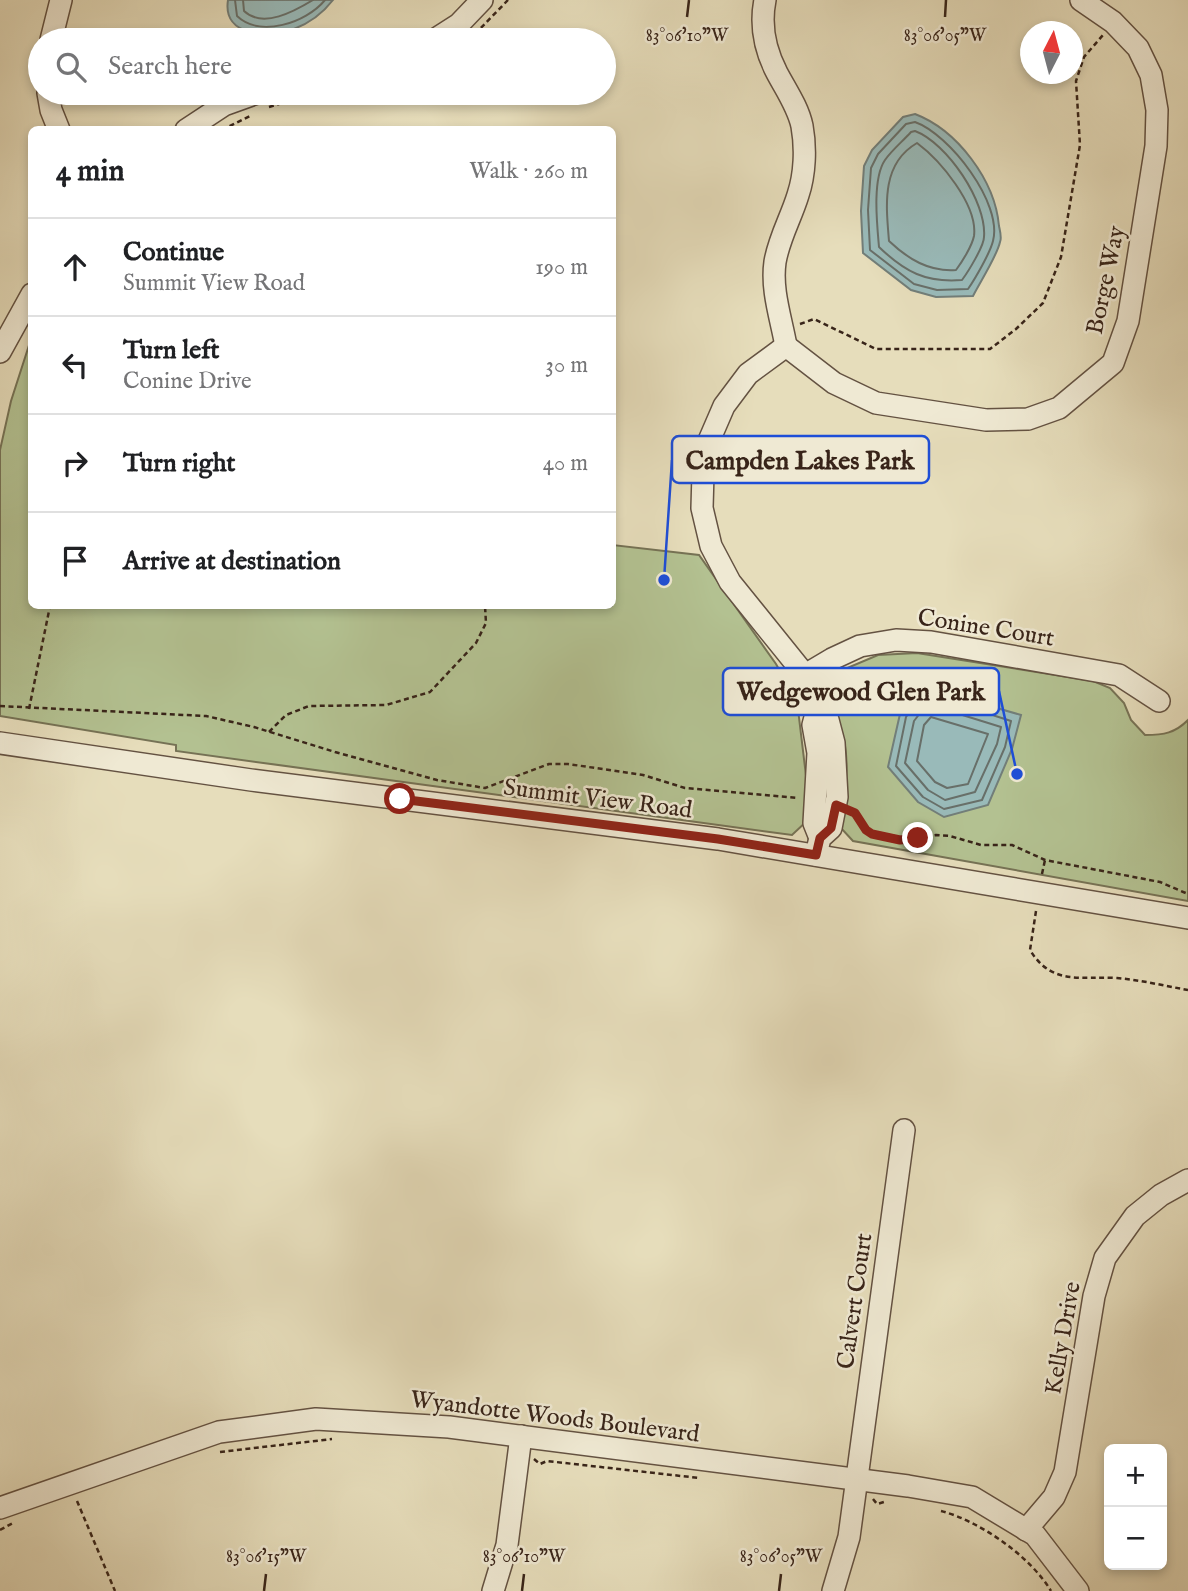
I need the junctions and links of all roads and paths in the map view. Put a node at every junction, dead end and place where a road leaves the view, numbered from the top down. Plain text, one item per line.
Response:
1 (61, 0) edge
2 (482, 0) edge
3 (765, 0) edge
4 (1081, 0) edge
5 (1113, 22) junction
6 (54, 28) edge
7 (453, 28) edge
8 (50, 105) edge
9 (224, 105) edge
10 (224, 105) edge
11 (259, 105) edge
12 (57, 126) edge
13 (192, 126) edge
14 (228, 126) edge
15 (28, 301) edge
16 (785, 338) junction
17 (1, 348) edge
18 (49, 609) edge
19 (485, 609) edge
20 (805, 675) junction
21 (1159, 701) dead end
22 (0, 706) edge
23 (29, 709) junction
24 (270, 732) junction
25 (0, 743) edge
26 (826, 803) junction
27 (818, 846) junction
28 (1045, 860) junction
29 (1041, 880) dead end
30 (1188, 894) edge
31 (1037, 906) dead end
32 (1188, 918) edge
33 (1188, 990) edge
34 (904, 1130) dead end
35 (1188, 1180) edge
36 (332, 1439) dead end
37 (520, 1446) junction
38 (217, 1452) dead end
39 (706, 1479) dead end
40 (855, 1489) junction
41 (75, 1494) dead end
42 (888, 1500) dead end
43 (931, 1508) dead end
44 (6, 1516) edge
45 (0, 1530) edge
46 (1026, 1530) junction
47 (115, 1591) edge
48 (493, 1591) edge
49 (833, 1591) edge
50 (1051, 1591) edge
51 (1078, 1591) edge

1 - 6 street
2 - 7 street
3 - 16 street
4 - 5 street, Borge Way
5 - 16 path
5 - 16 street, Borge Way
8 - 12 street
9 - 13 street
10 - 11 street
11 - 14 path
15 - 17 street
16 - 20 street
18 - 23 path
19 - 24 path
20 - 21 street, Conine Court
20 - 26 street
22 - 23 path
23 - 24 path
24 - 26 path
25 - 27 street, Summit View Road
26 - 27 street
26 - 28 path
27 - 32 street, Summit View Road
28 - 29 path
28 - 30 path
31 - 33 path
34 - 40 street, Calvert Court
35 - 46 street, Kelly Drive
36 - 38 path
37 - 39 path
37 - 40 street, Wyandotte Woods Boulevard
37 - 44 street, Wyandotte Woods Boulevard
37 - 48 street
40 - 42 path
40 - 46 street, Wyandotte Woods Boulevard
40 - 49 street, Calvert Court
41 - 47 path
43 - 50 path
44 - 45 path
46 - 51 street, Wyandotte Woods Boulevard

